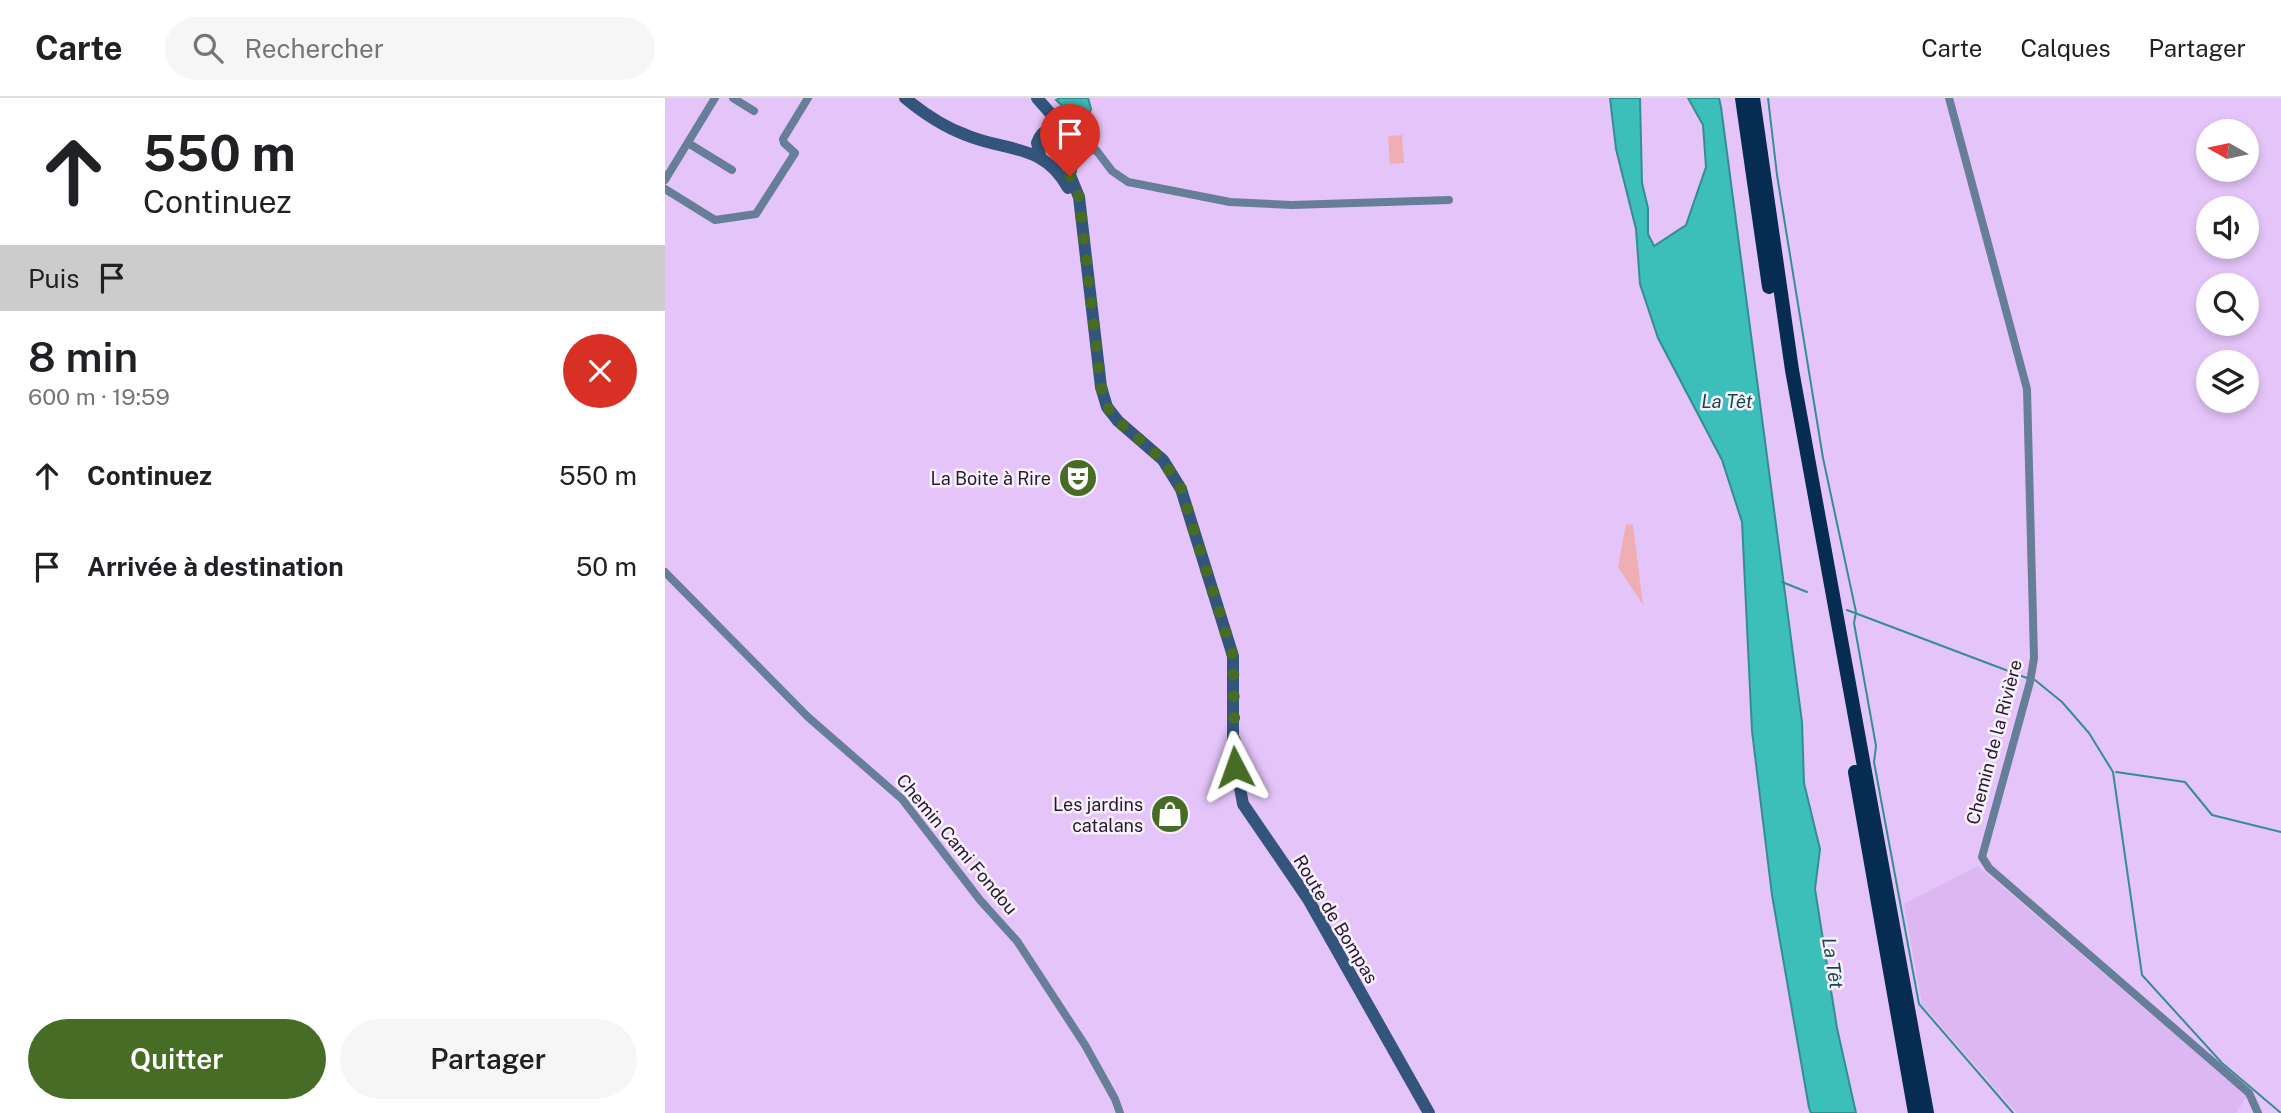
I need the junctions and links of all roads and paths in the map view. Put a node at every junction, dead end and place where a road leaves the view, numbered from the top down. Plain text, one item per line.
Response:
1 (715, 98) edge
2 (733, 98) edge
3 (808, 98) edge
4 (905, 98) edge
5 (915, 98) edge
6 (1035, 98) edge
7 (1742, 98) edge
8 (1753, 98) edge
9 (1949, 98) edge
10 (754, 111) dead end
11 (1064, 129) junction
12 (1041, 135) junction
13 (688, 143) junction
14 (1073, 150) junction
15 (1046, 162) junction
16 (732, 170) dead end
17 (665, 180) edge
18 (665, 189) edge
19 (1449, 200) dead end
20 (1083, 231) junction
21 (665, 572) edge
22 (1119, 1113) edge
23 (1429, 1113) edge
24 (1915, 1113) edge
25 (1927, 1113) edge
26 (2258, 1113) edge

1 - 13 street
2 - 10 street
3 - 18 street
4 - 15 main road
5 - 12 main road
6 - 11 main road
6 - 12 main road
7 - 24 highway
8 - 25 highway
9 - 26 street, Chemin de la Rivière
11 - 12 main road
11 - 14 main road
12 - 15 main road
13 - 16 street
13 - 17 street
14 - 15 main road
14 - 19 street
14 - 20 main road
15 - 20 main road
20 - 23 main road, Route de Bompas
21 - 22 street, Chemin Cami Fondou

